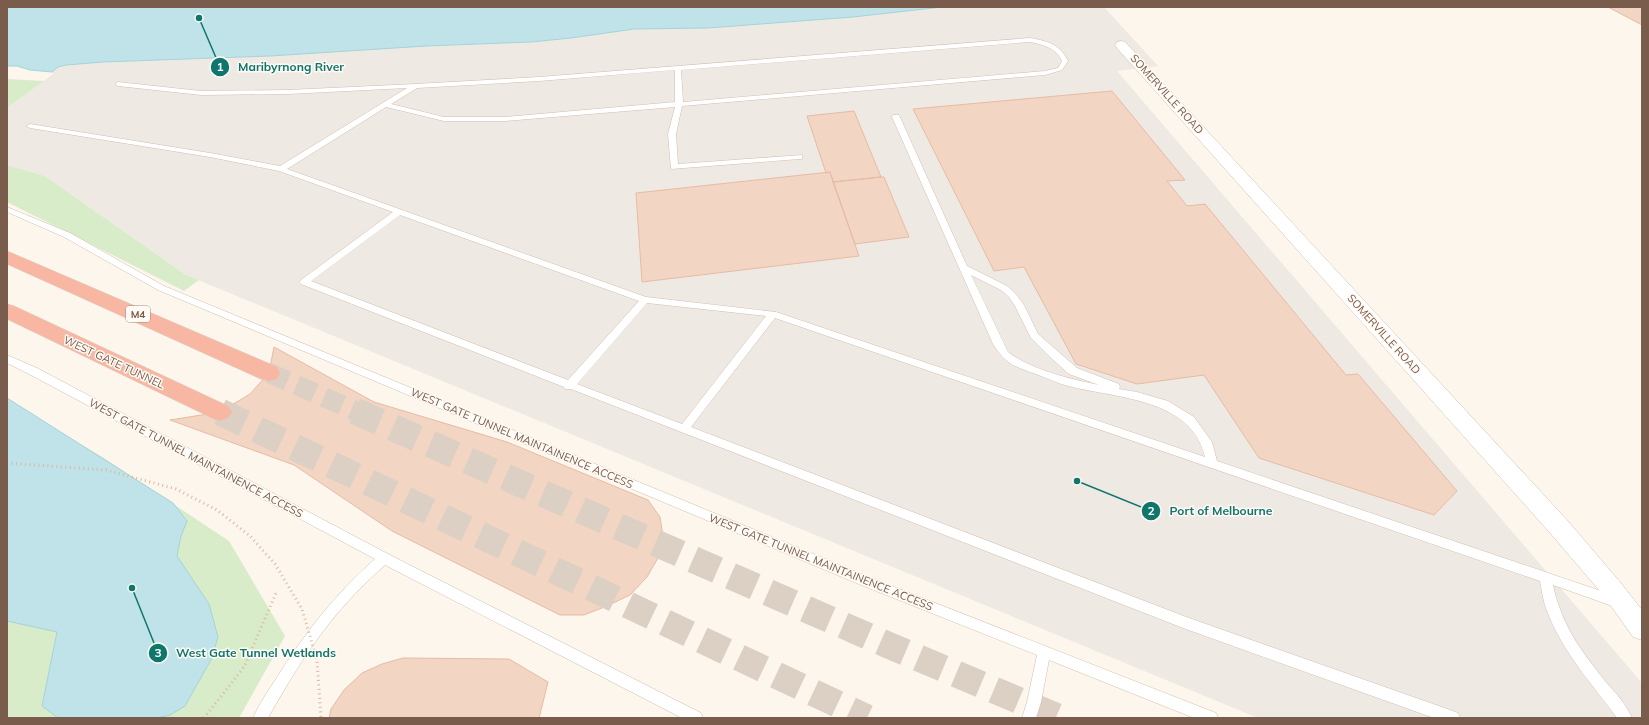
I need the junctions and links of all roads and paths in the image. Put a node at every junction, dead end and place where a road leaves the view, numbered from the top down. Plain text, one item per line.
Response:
1 (1122, 45) dead end
2 (678, 68) junction
3 (118, 84) dead end
4 (415, 86) junction
5 (680, 103) junction
6 (385, 105) junction
7 (896, 117) dead end
8 (30, 126) dead end
9 (799, 157) dead end
10 (281, 169) junction
11 (7, 209) edge
12 (399, 212) junction
13 (7, 256) edge
14 (965, 268) junction
15 (645, 300) junction
16 (7, 311) edge
17 (773, 314) junction
18 (7, 359) edge
19 (269, 373) tunnel mouth
20 (569, 386) junction
21 (1143, 398) junction
22 (220, 412) tunnel mouth
23 (684, 429) junction
24 (7, 463) edge
25 (1212, 465) junction
26 (384, 558) junction
27 (1545, 577) junction
28 (277, 591) dead end
29 (1623, 604) junction
30 (1642, 629) edge
31 (1044, 652) junction
32 (204, 718) edge
33 (260, 718) edge
34 (321, 718) edge
35 (696, 718) edge
36 (1029, 718) edge
37 (1211, 718) edge
38 (1453, 718) edge
39 (1625, 718) edge

1 - 29 street, SOMERVILLE ROAD
2 - 4 lane
2 - 5 lane
2 - 5 lane
3 - 4 lane
4 - 6 lane
5 - 6 lane
5 - 9 lane
6 - 10 lane
7 - 14 lane
8 - 10 lane
10 - 12 lane
11 - 31 lane, WEST GATE TUNNEL MAINTAINENCE ACCESS
12 - 15 lane
12 - 20 lane
13 - 19 highway, M4
14 - 21 lane
14 - 21 lane
15 - 17 lane
15 - 20 lane
16 - 22 highway, WEST GATE TUNNEL
17 - 23 lane
17 - 25 lane
18 - 26 lane, WEST GATE TUNNEL MAINTAINENCE ACCESS
20 - 23 lane
21 - 25 lane
23 - 38 lane
24 - 34 path, bridge
25 - 27 lane
26 - 33 lane
26 - 35 lane, WEST GATE TUNNEL MAINTAINENCE ACCESS
27 - 29 lane
27 - 39 lane
28 - 32 path
29 - 30 street, SOMERVILLE ROAD
31 - 36 lane
31 - 37 lane, WEST GATE TUNNEL MAINTAINENCE ACCESS

